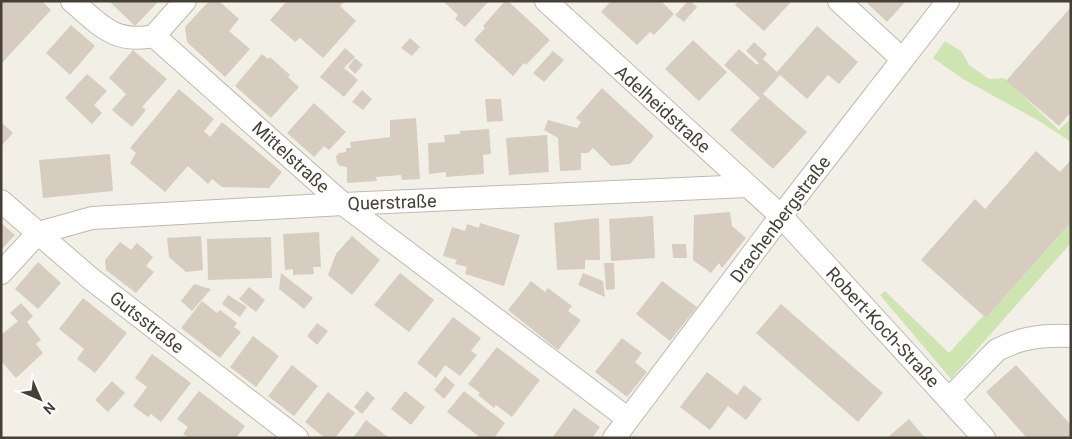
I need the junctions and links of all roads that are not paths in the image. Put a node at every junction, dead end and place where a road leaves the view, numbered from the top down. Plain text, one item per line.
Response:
1 (72, 1) edge
2 (185, 1) edge
3 (546, 1) edge
4 (838, 1) edge
5 (948, 1) edge
6 (154, 36) junction
7 (902, 59) junction
8 (748, 186) junction
9 (1, 201) edge
10 (343, 204) junction
11 (780, 216) junction
12 (38, 234) junction
13 (1, 273) edge
14 (1071, 336) edge
15 (950, 398) junction
16 (628, 418) junction
17 (296, 438) edge
18 (614, 438) edge
19 (984, 438) edge

1 - 6 street
2 - 6 street
3 - 8 street, Adelheidstraße
4 - 7 street
5 - 7 street, Drachenbergstraße
6 - 10 street, Mittelstraße
7 - 11 street, Drachenbergstraße
8 - 10 street, Querstraße
8 - 11 street, Adelheidstraße
9 - 12 street, Gutsstraße
10 - 12 street, Querstraße
10 - 16 street, Mittelstraße
11 - 15 street, Robert-Koch-Straße
11 - 16 street, Drachenbergstraße
12 - 13 street
12 - 17 street, Gutsstraße
14 - 15 street
15 - 19 street, Robert-Koch-Straße
16 - 18 street, Drachenbergstraße

